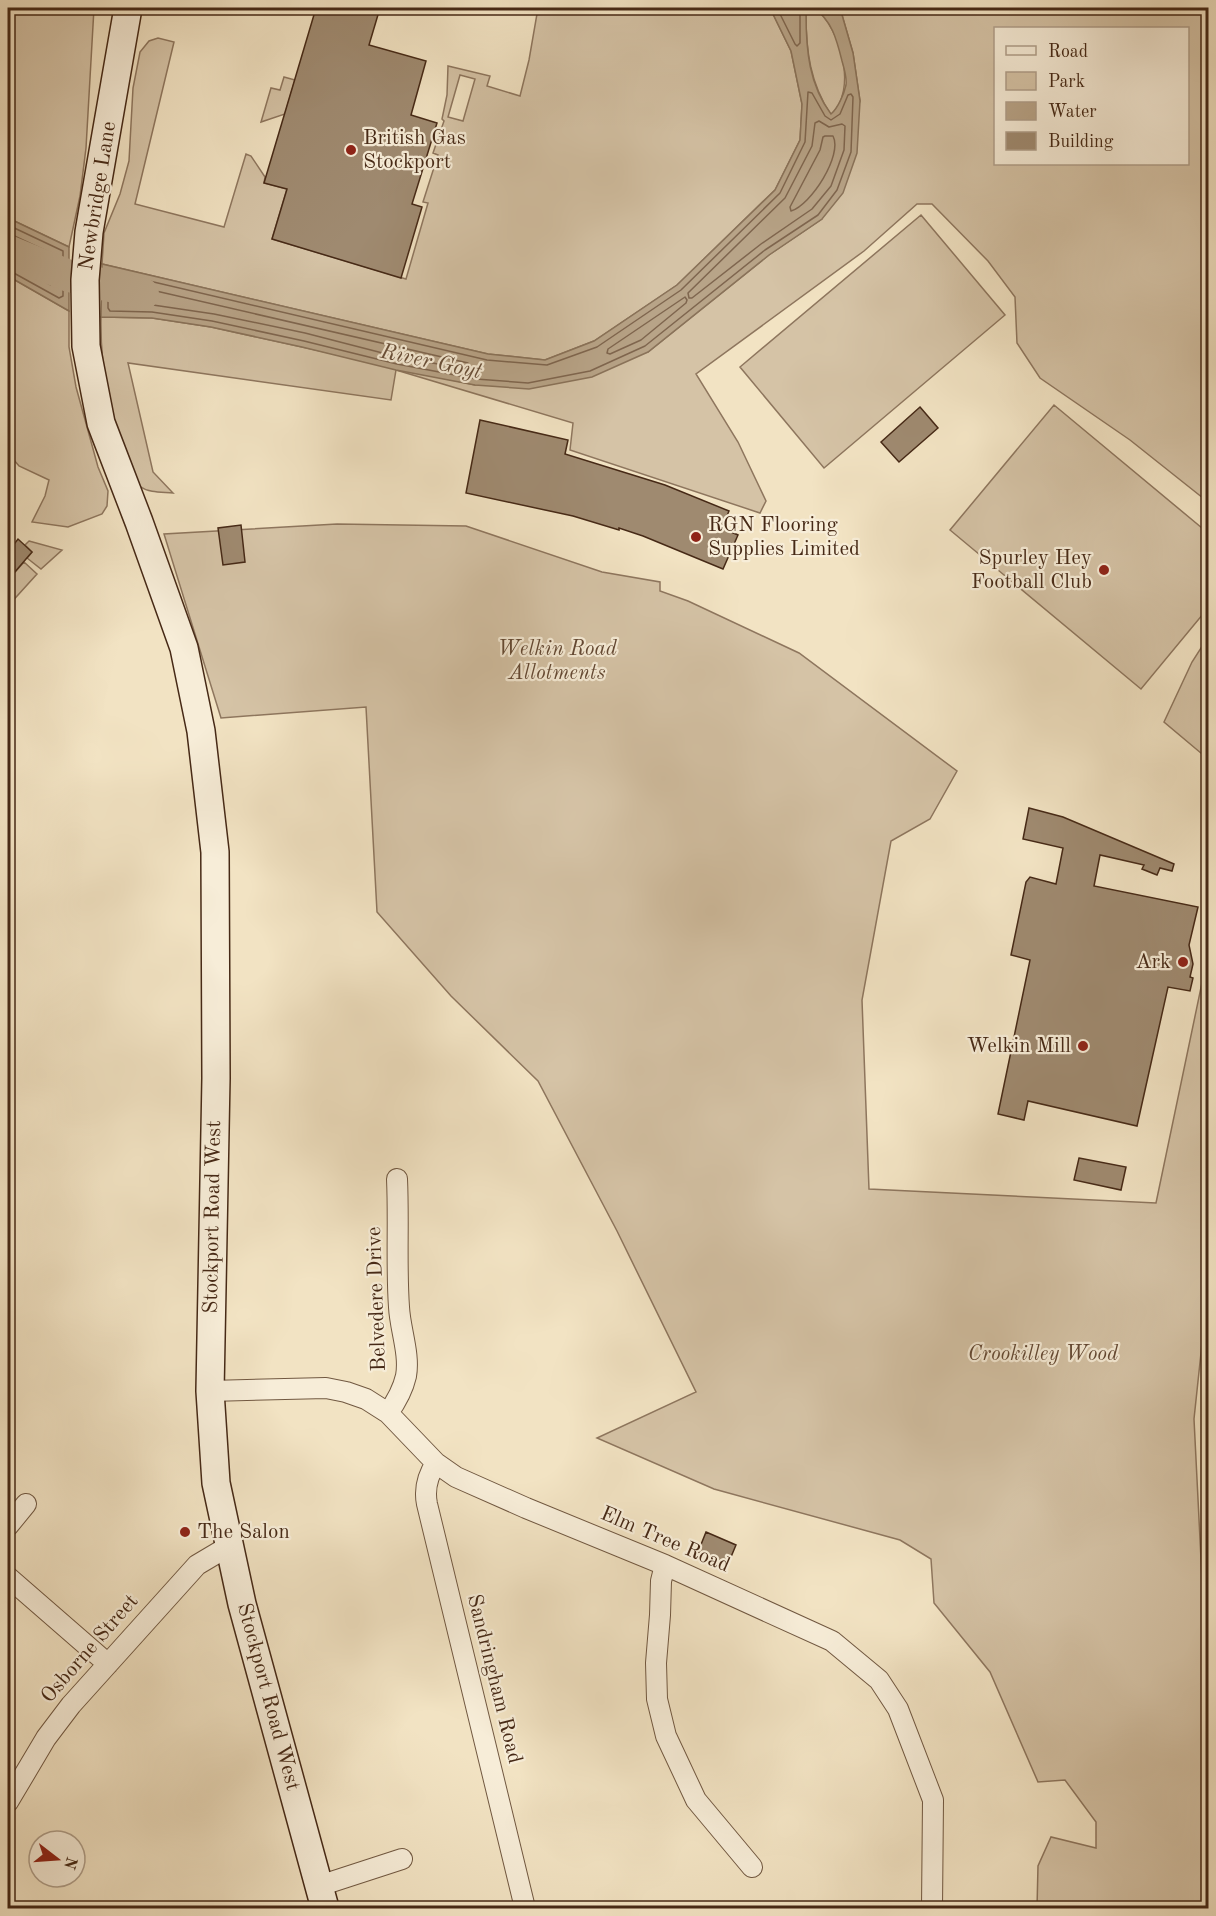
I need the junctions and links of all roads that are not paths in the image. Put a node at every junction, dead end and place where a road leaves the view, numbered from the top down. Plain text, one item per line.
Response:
1 (128, 8) edge
2 (139, 522) joint
3 (397, 1179) dead end
4 (210, 1390) junction
5 (388, 1413) junction
6 (436, 1463) junction
7 (26, 1504) dead end
8 (8, 1526) edge
9 (229, 1546) junction
10 (665, 1565) junction
11 (8, 1577) edge
12 (108, 1664) junction
13 (8, 1802) edge
14 (402, 1858) dead end
15 (752, 1867) dead end
16 (322, 1897) edge
17 (525, 1908) edge
18 (932, 1908) edge

1 - 2 main road, Newbridge Lane
2 - 4 main road, Stockport Road West
3 - 5 street, Belvedere Drive
4 - 5 street, Elm Tree Road
4 - 9 main road, Stockport Road West
5 - 6 street, Elm Tree Road
6 - 10 street, Elm Tree Road
6 - 17 street, Sandringham Road
7 - 8 street
9 - 12 street, Osborne Street
9 - 16 main road, Stockport Road West
10 - 15 street
10 - 18 street, Elm Tree Road
11 - 12 street
12 - 13 street, Osborne Street
14 - 16 street

